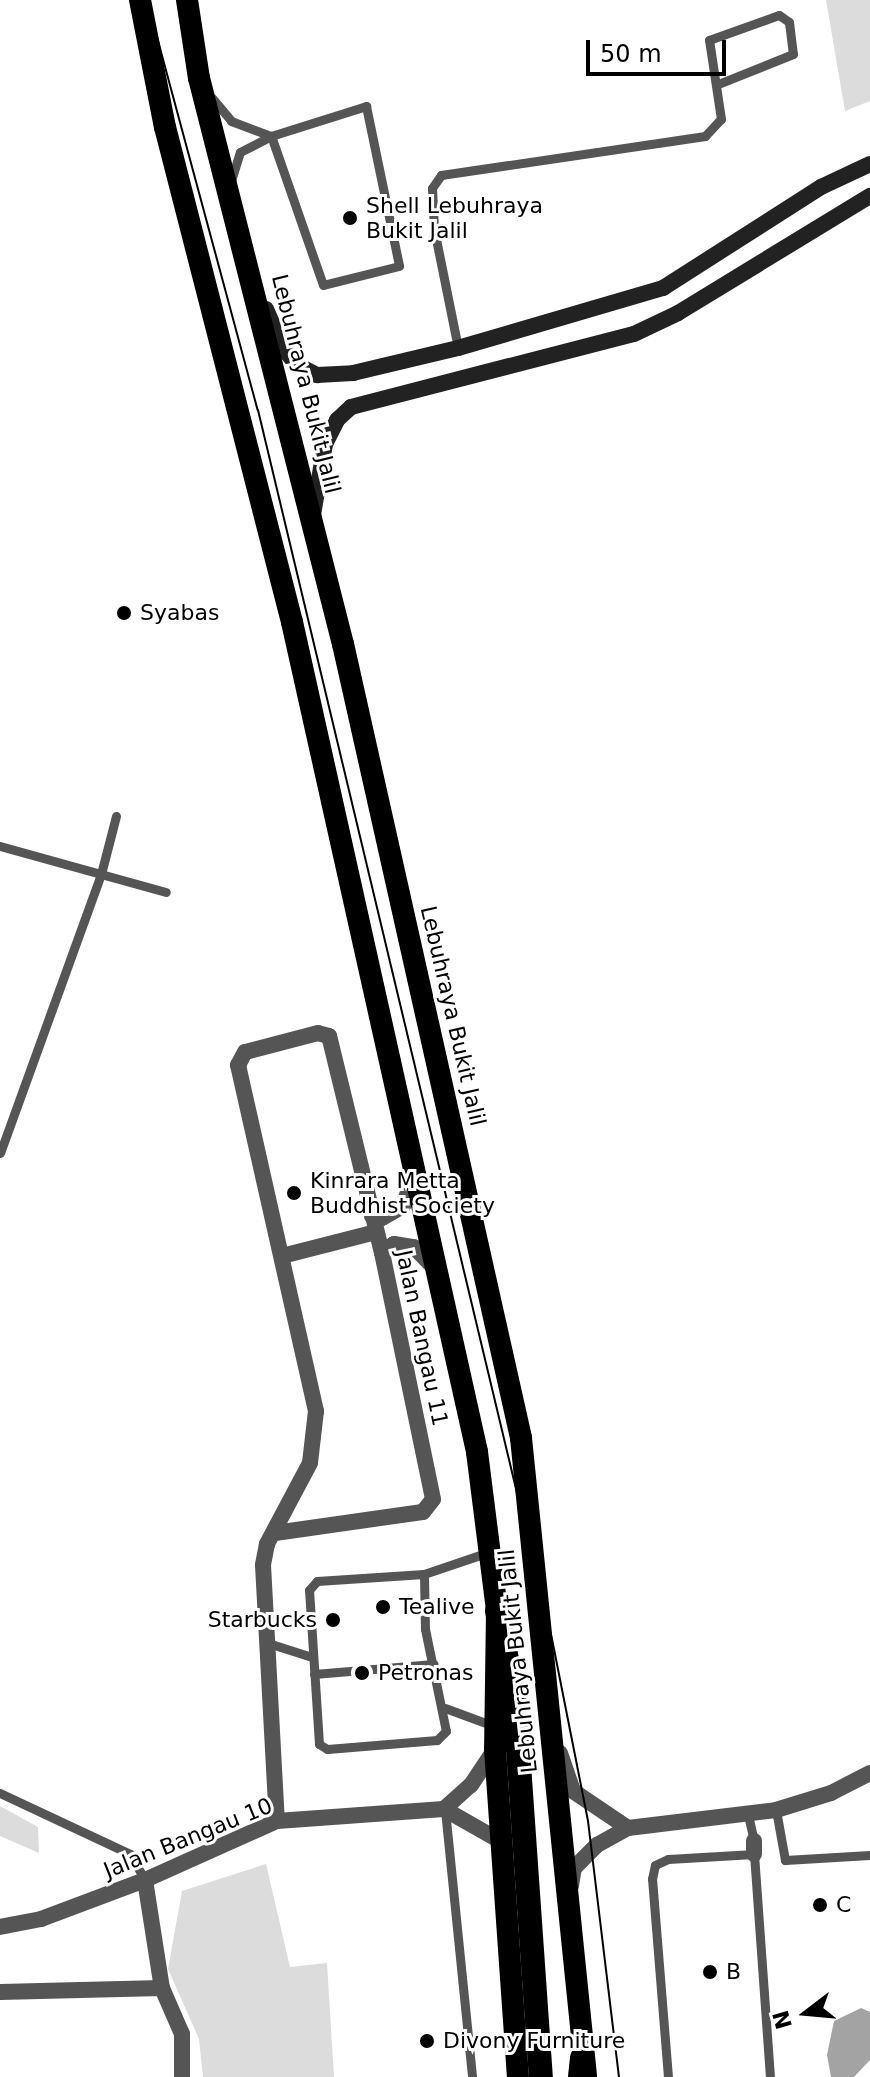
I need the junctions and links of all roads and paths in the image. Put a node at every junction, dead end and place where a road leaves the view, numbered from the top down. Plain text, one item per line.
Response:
1 (140, 0) edge
2 (187, 0) edge
3 (199, 78) junction
4 (718, 84) junction
5 (271, 136) junction
6 (870, 164) edge
7 (229, 190) junction
8 (870, 196) edge
9 (254, 283) junction
10 (458, 348) junction
11 (466, 377) junction
12 (313, 516) junction
13 (116, 816) dead end
14 (0, 846) edge
15 (101, 874) junction
16 (166, 892) dead end
17 (0, 1153) edge
18 (416, 1169) junction
19 (374, 1224) junction
20 (382, 1253) junction
21 (282, 1256) junction
22 (438, 1272) junction
23 (275, 1533) junction
24 (491, 1552) junction
25 (424, 1574) junction
26 (497, 1611) junction
27 (268, 1643) junction
28 (312, 1657) junction
29 (434, 1664) junction
30 (314, 1674) junction
31 (445, 1708) junction
32 (549, 1708) junction
33 (495, 1738) junction
34 (870, 1773) edge
35 (0, 1793) edge
36 (444, 1809) junction
37 (776, 1810) junction
38 (748, 1815) junction
39 (277, 1821) junction
40 (628, 1828) junction
41 (502, 1842) junction
42 (754, 1848) junction
43 (870, 1855) edge
44 (145, 1880) junction
45 (569, 1896) junction
46 (0, 1927) edge
47 (162, 1988) junction
48 (0, 1992) edge
49 (583, 2071) edge
50 (182, 2077) edge
51 (472, 2077) edge
52 (518, 2077) edge
53 (541, 2077) edge
54 (668, 2077) edge
55 (770, 2077) edge

1 - 18 highway, Lebuhraya Bukit Jalil
2 - 3 highway, Lebuhraya Bukit Jalil
3 - 5 lane
3 - 7 highway, Lebuhraya Bukit Jalil
4 - 4 lane
4 - 10 lane
5 - 5 lane
5 - 7 lane
6 - 10 main road
7 - 9 highway, Lebuhraya Bukit Jalil
8 - 11 main road
9 - 10 main road
9 - 12 highway, Lebuhraya Bukit Jalil
10 - 11 main road
11 - 12 main road
12 - 32 highway, Lebuhraya Bukit Jalil
13 - 15 lane
14 - 15 lane
15 - 16 lane
15 - 17 lane
18 - 19 street
18 - 22 highway, Lebuhraya Bukit Jalil
19 - 20 street, Jalan Bangau 11
19 - 21 street
19 - 21 street, Jalan Bangau 11
20 - 22 street
20 - 23 street, Jalan Bangau 11
21 - 23 street, Jalan Bangau 11
22 - 24 highway, Lebuhraya Bukit Jalil
23 - 27 street
24 - 25 lane
24 - 26 highway, Lebuhraya Bukit Jalil
25 - 28 lane
25 - 29 lane
26 - 33 highway, Lebuhraya Bukit Jalil
26 - 53 highway
27 - 28 lane
27 - 39 street
28 - 30 lane
29 - 30 lane
29 - 31 lane
30 - 31 lane
31 - 33 lane
32 - 40 street
32 - 45 highway, Lebuhraya Bukit Jalil
33 - 36 street
33 - 41 highway, Lebuhraya Bukit Jalil
34 - 37 street
35 - 44 lane
36 - 39 street, Jalan Bangau 10
36 - 41 street
36 - 51 lane
37 - 38 street
37 - 43 lane
38 - 40 street
38 - 42 lane
39 - 44 street, Jalan Bangau 10
40 - 45 street
41 - 52 highway, Lebuhraya Bukit Jalil
42 - 54 lane
42 - 55 lane
44 - 46 street, Jalan Bangau 10
44 - 47 street
45 - 49 highway, Lebuhraya Bukit Jalil
47 - 48 street
47 - 50 street

